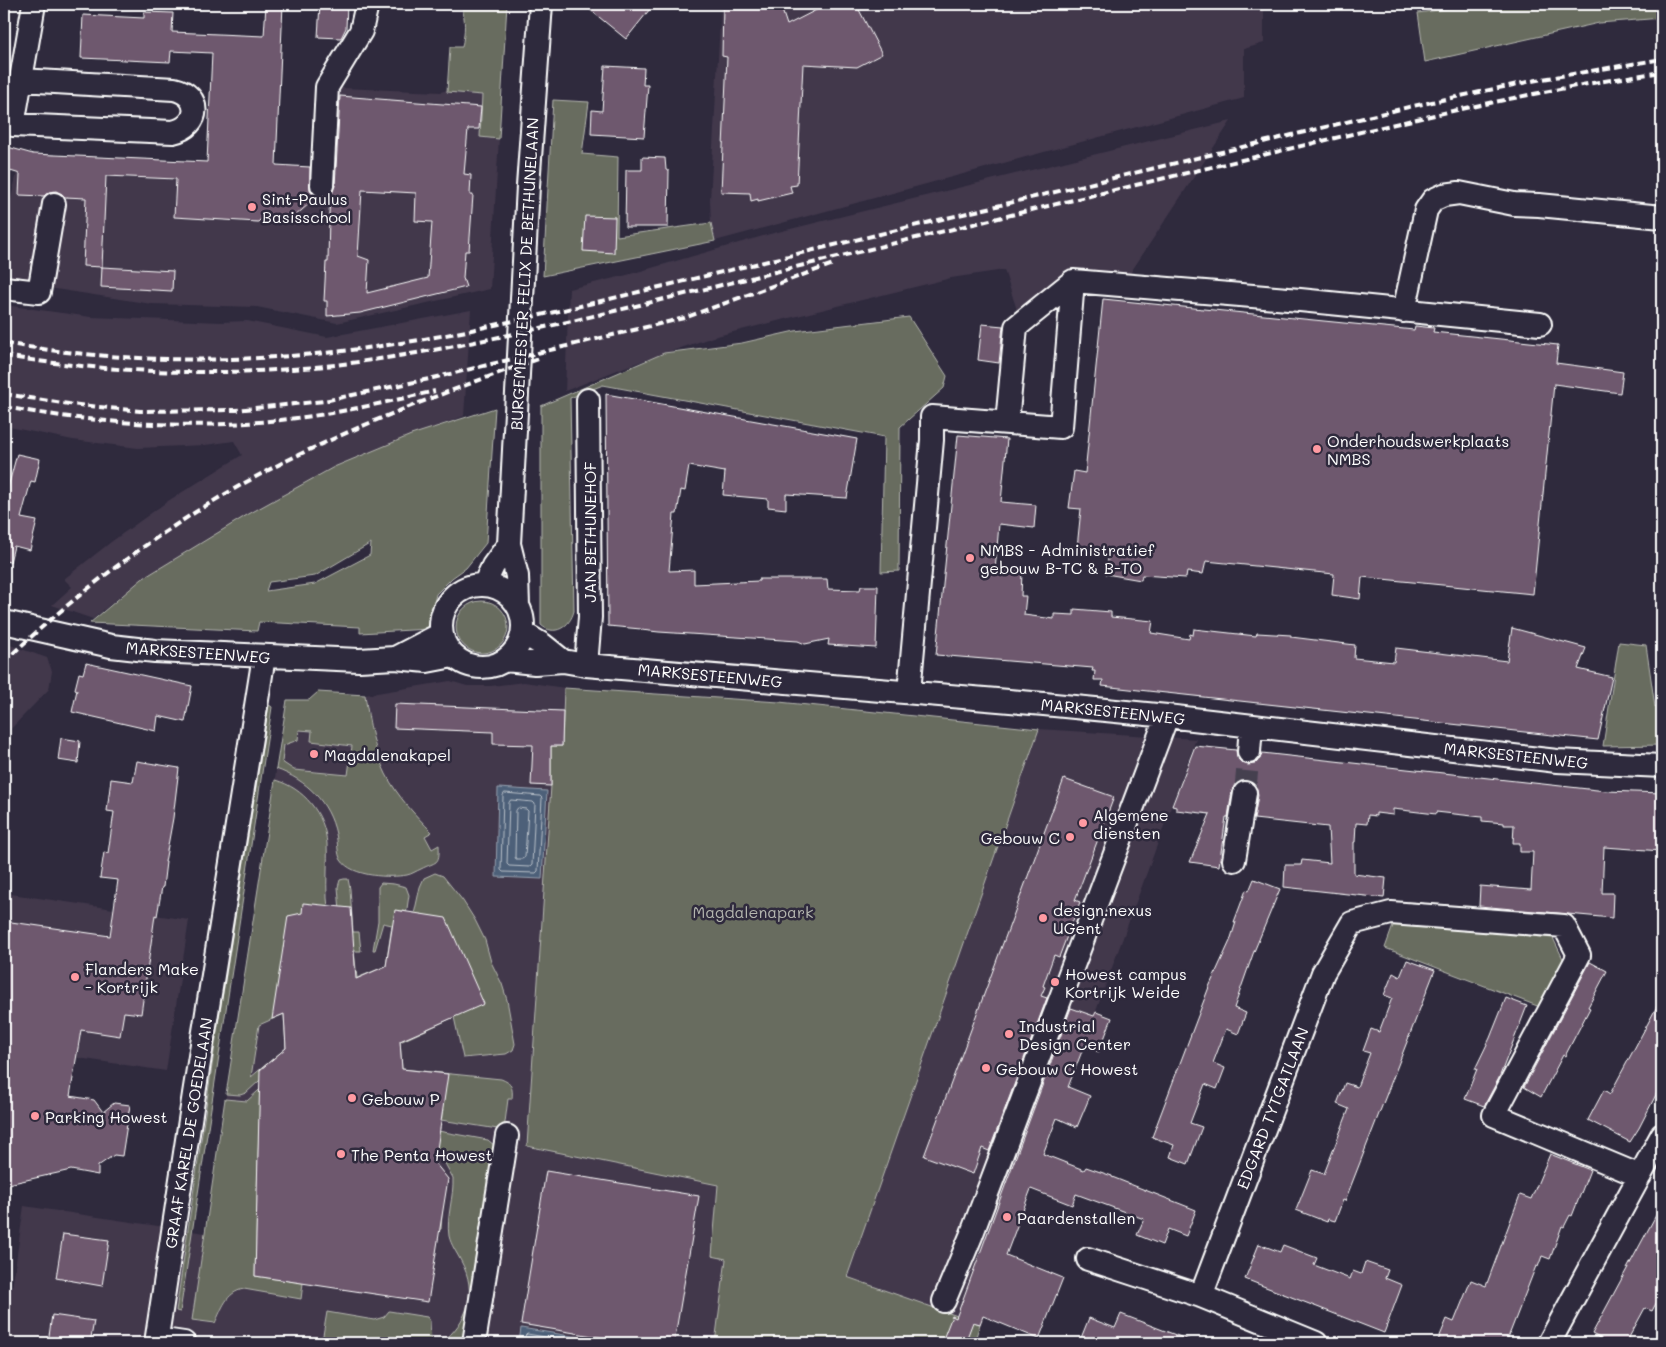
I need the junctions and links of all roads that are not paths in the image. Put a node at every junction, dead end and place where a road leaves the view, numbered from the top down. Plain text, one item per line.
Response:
1 (34, 4) edge
2 (367, 4) edge
3 (541, 4) edge
4 (21, 80) junction
5 (322, 186) dead end
6 (54, 204) dead end
7 (1662, 217) edge
8 (1073, 280) junction
9 (4, 288) edge
10 (1404, 311) junction
11 (1540, 324) dead end
12 (588, 400) dead end
13 (1008, 423) junction
14 (509, 544) junction
15 (484, 585) junction
16 (518, 606) junction
17 (4, 622) edge
18 (523, 633) junction
19 (441, 634) junction
20 (264, 656) junction
21 (453, 656) junction
22 (395, 658) junction
23 (506, 660) junction
24 (563, 661) junction
25 (586, 664) junction
26 (909, 692) junction
27 (1167, 716) junction
28 (1251, 726) junction
29 (1249, 752) tunnel mouth
30 (1662, 766) edge
31 (1244, 793) tunnel mouth
32 (1234, 860) dead end
33 (1662, 1135) edge
34 (507, 1136) dead end
35 (1640, 1176) junction
36 (1088, 1259) dead end
37 (1201, 1296) junction
38 (944, 1301) dead end
39 (157, 1341) edge
40 (1556, 1341) edge
41 (184, 1343) edge
42 (474, 1343) edge
43 (1316, 1343) edge

1 - 4 street
2 - 5 street
3 - 14 street, BURGEMEESTER FELIX DE BETHUNELAAN
4 - 4 street
6 - 9 street
7 - 10 street
8 - 10 street
8 - 13 street
8 - 13 street
10 - 11 street
12 - 25 street, JAN BETHUNEHOF
13 - 26 street
14 - 15 street
14 - 16 street, BURGEMEESTER FELIX DE BETHUNELAAN
15 - 16 street
15 - 19 street
16 - 18 street
17 - 20 street, MARKSESTEENWEG
18 - 23 street
18 - 24 street
19 - 21 street
19 - 22 street, MARKSESTEENWEG
20 - 22 street, MARKSESTEENWEG
20 - 39 street, GRAAF KAREL DE GOEDELAAN
21 - 22 street, MARKSESTEENWEG
21 - 23 street
23 - 24 street, MARKSESTEENWEG
24 - 25 street, MARKSESTEENWEG
25 - 26 street, MARKSESTEENWEG
26 - 27 street, MARKSESTEENWEG
27 - 28 street, MARKSESTEENWEG
27 - 38 street
28 - 29 street
28 - 30 street, MARKSESTEENWEG
31 - 32 street
33 - 35 street
34 - 42 street
35 - 37 street, EDGARD TYTGATLAAN
35 - 40 street
36 - 37 street
37 - 43 street
39 - 41 street

